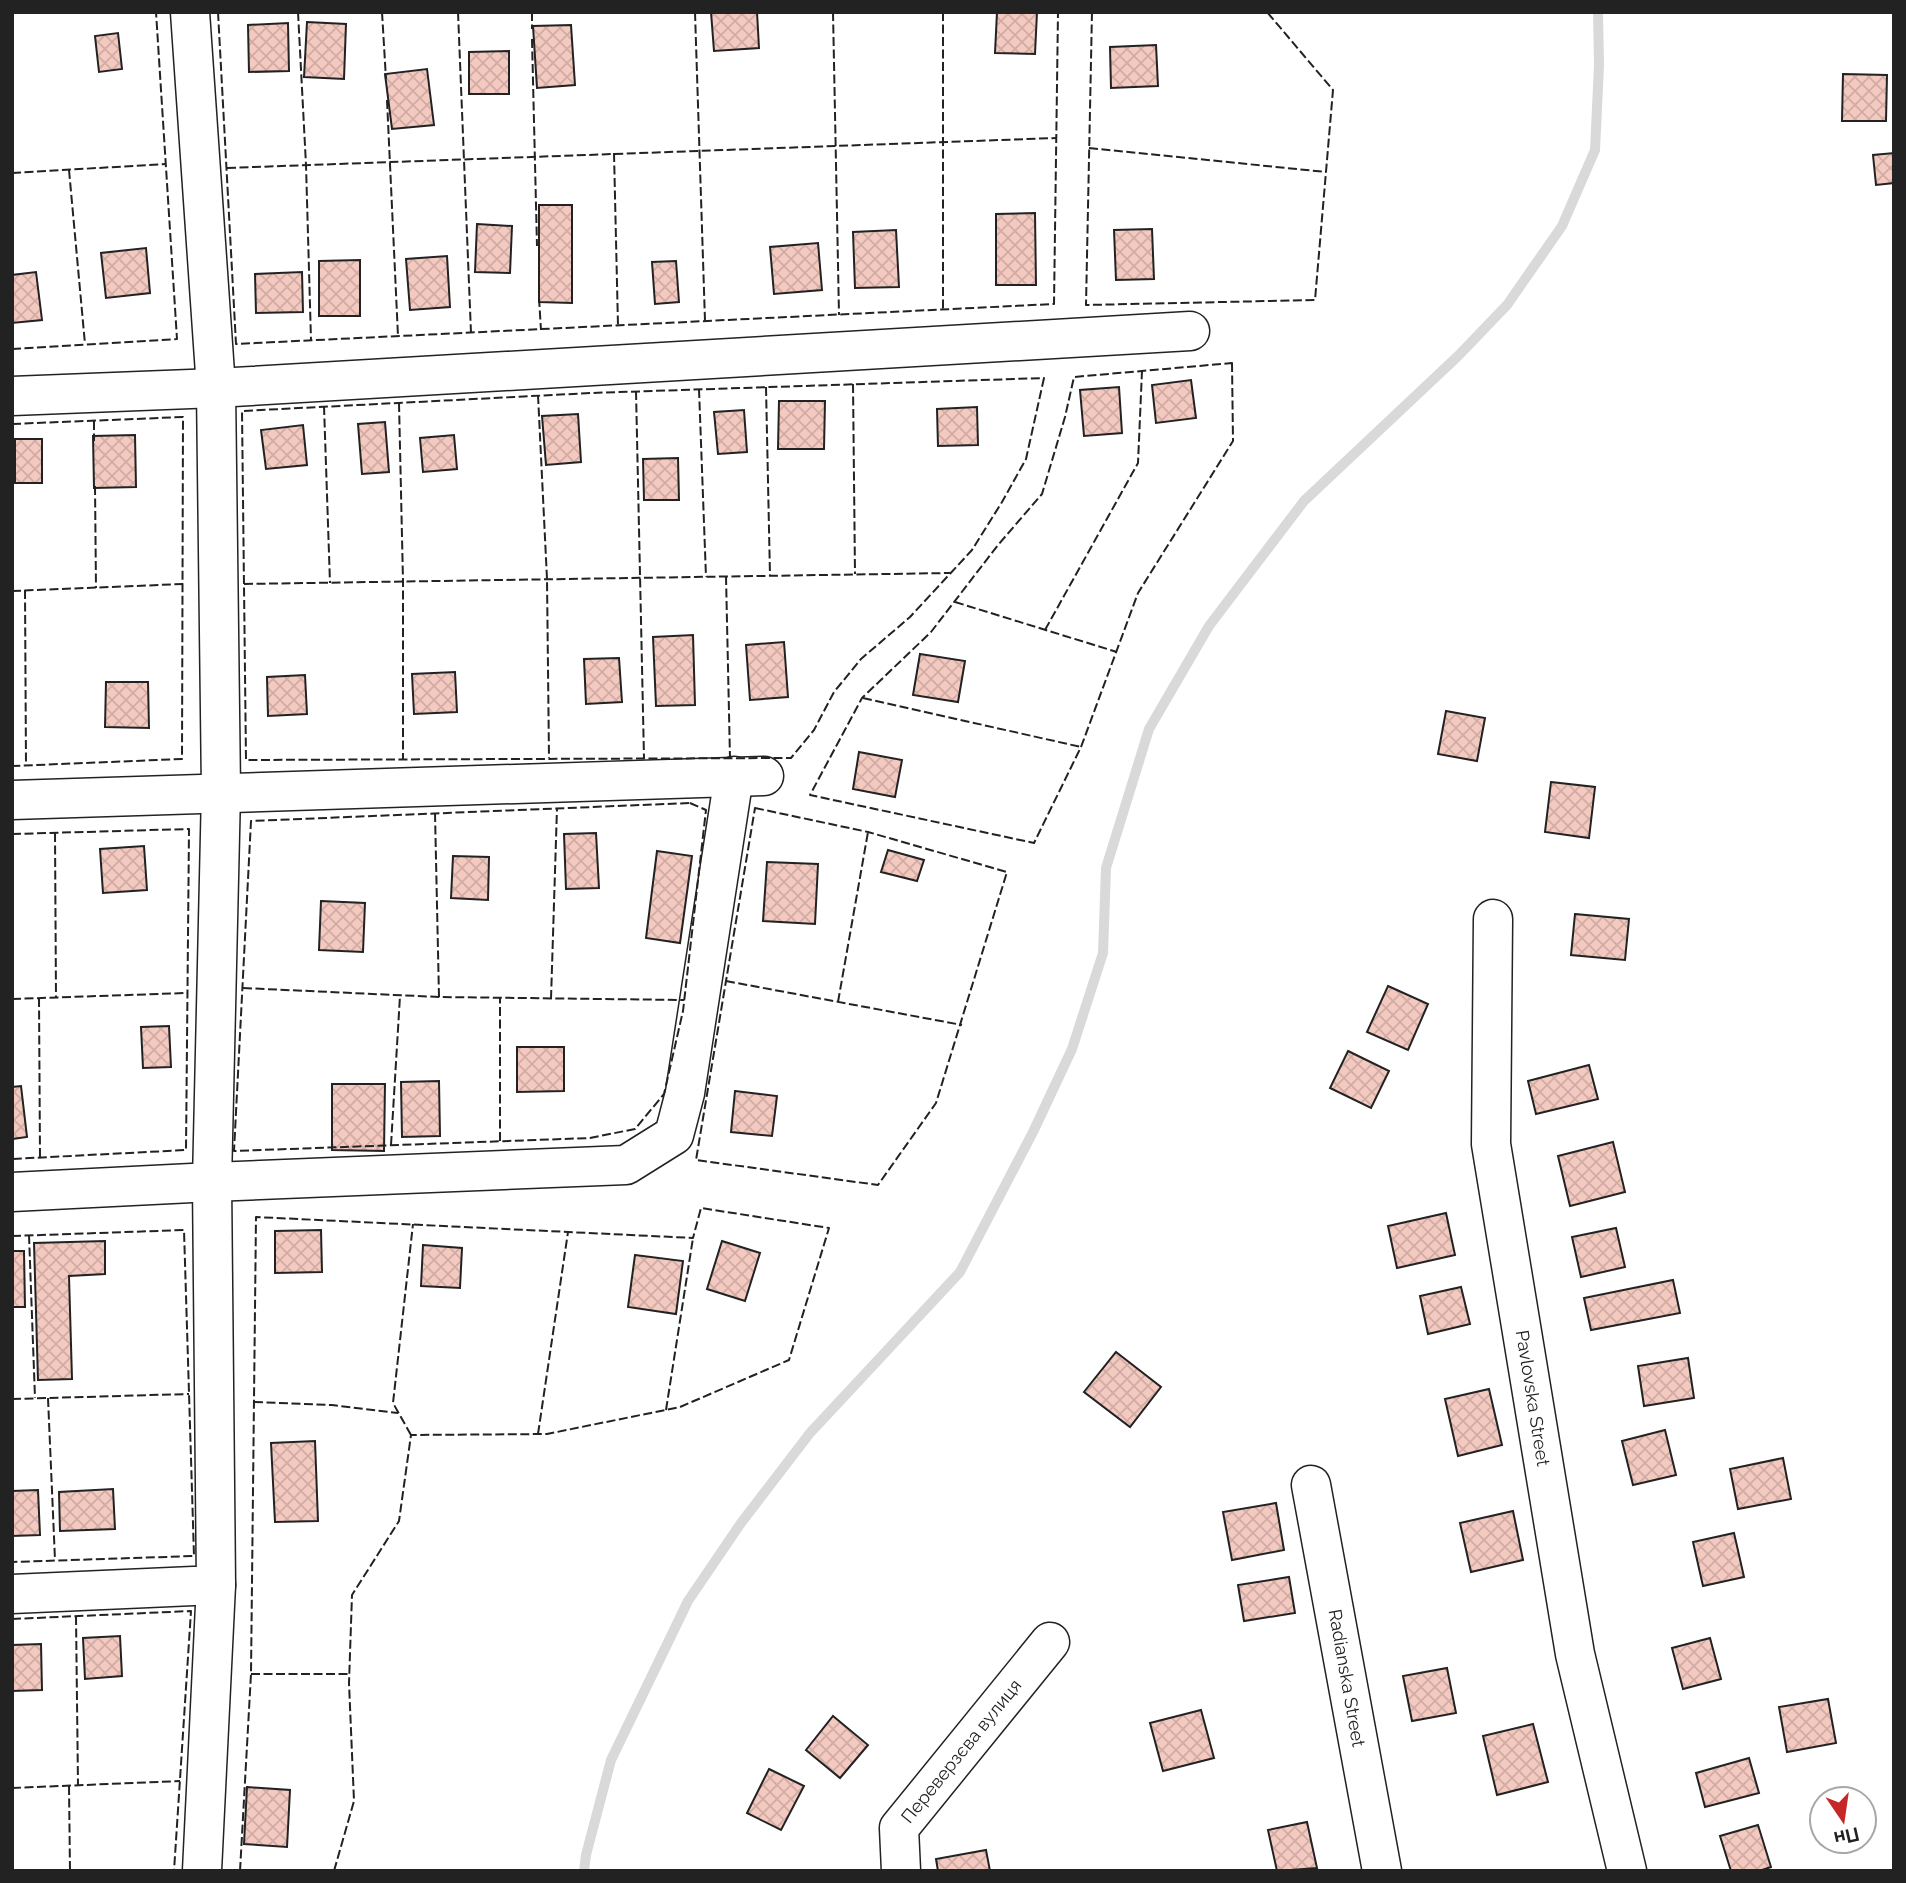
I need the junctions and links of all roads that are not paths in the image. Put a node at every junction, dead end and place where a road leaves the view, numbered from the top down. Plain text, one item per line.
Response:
1 (190, 12) edge
2 (1190, 331) dead end
3 (216, 388) junction
4 (12, 396) edge
5 (221, 791) junction
6 (12, 800) edge
7 (1493, 919) dead end
8 (212, 1181) junction
9 (12, 1192) edge
10 (1311, 1485) dead end
11 (216, 1585) junction
12 (12, 1594) edge
13 (1050, 1642) dead end
14 (202, 1871) edge
15 (901, 1871) edge
16 (1382, 1871) edge
17 (1627, 1871) edge

1 - 3 street
2 - 3 street
3 - 4 street
3 - 5 street
5 - 6 street
5 - 8 street
5 - 8 street
7 - 17 street, Pavlovska Street
8 - 9 street
8 - 11 street
10 - 16 street, Radianska Street
11 - 12 street
11 - 14 street
13 - 15 street, Переверзєва вулиця

